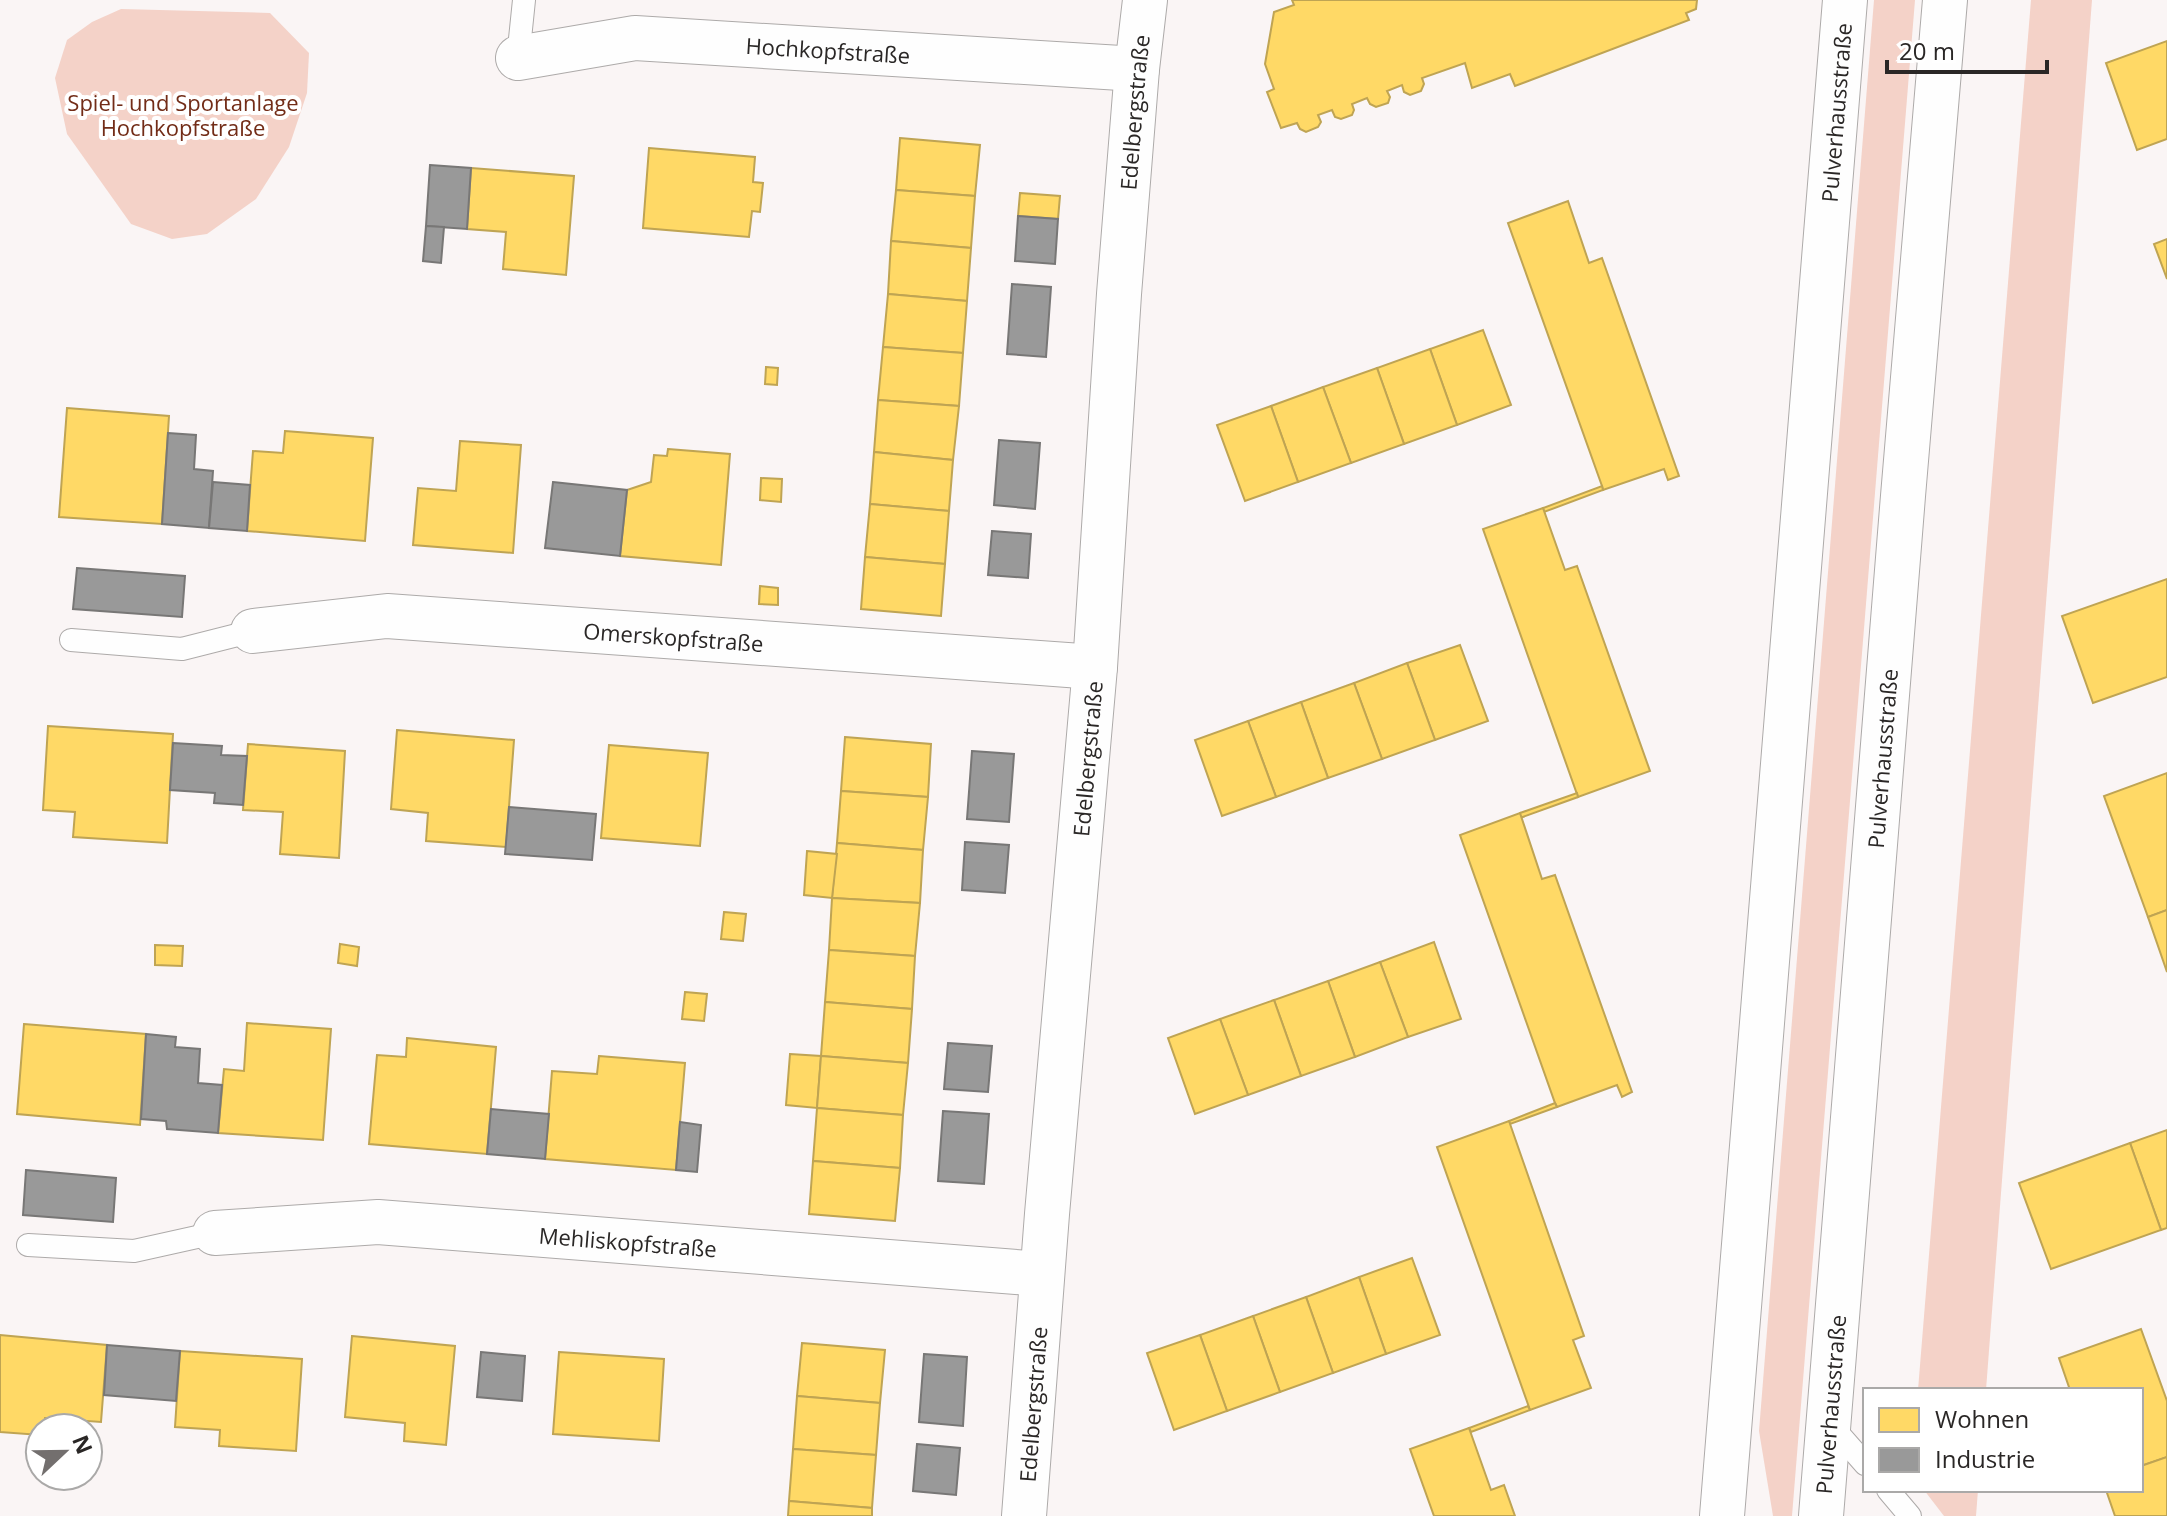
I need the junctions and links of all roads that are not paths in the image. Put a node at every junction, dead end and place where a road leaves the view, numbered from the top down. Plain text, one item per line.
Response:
1 (524, 0) edge
2 (1145, 0) edge
3 (1845, 0) edge
4 (1945, 0) edge
5 (518, 58) joint
6 (1137, 69) junction
7 (253, 631) joint
8 (71, 640) dead end
9 (1095, 667) junction
10 (215, 1233) joint
11 (28, 1245) dead end
12 (1042, 1274) junction
13 (1829, 1423) junction
14 (1863, 1462) edge
15 (1890, 1492) edge
16 (1024, 1516) edge
17 (1722, 1516) edge
18 (1821, 1516) edge
19 (1910, 1516) edge

1 - 5 lane
2 - 6 street, Edelbergstraße
3 - 17 street, Pulverhausstraße
4 - 13 street, Pulverhausstraße
5 - 6 street, Hochkopfstraße
6 - 9 street, Edelbergstraße
7 - 8 lane
7 - 9 street, Omerskopfstraße
9 - 12 street, Edelbergstraße
10 - 11 lane
10 - 12 street, Mehliskopfstraße
12 - 16 street, Edelbergstraße
13 - 14 lane
13 - 18 street, Pulverhausstraße
15 - 19 lane

